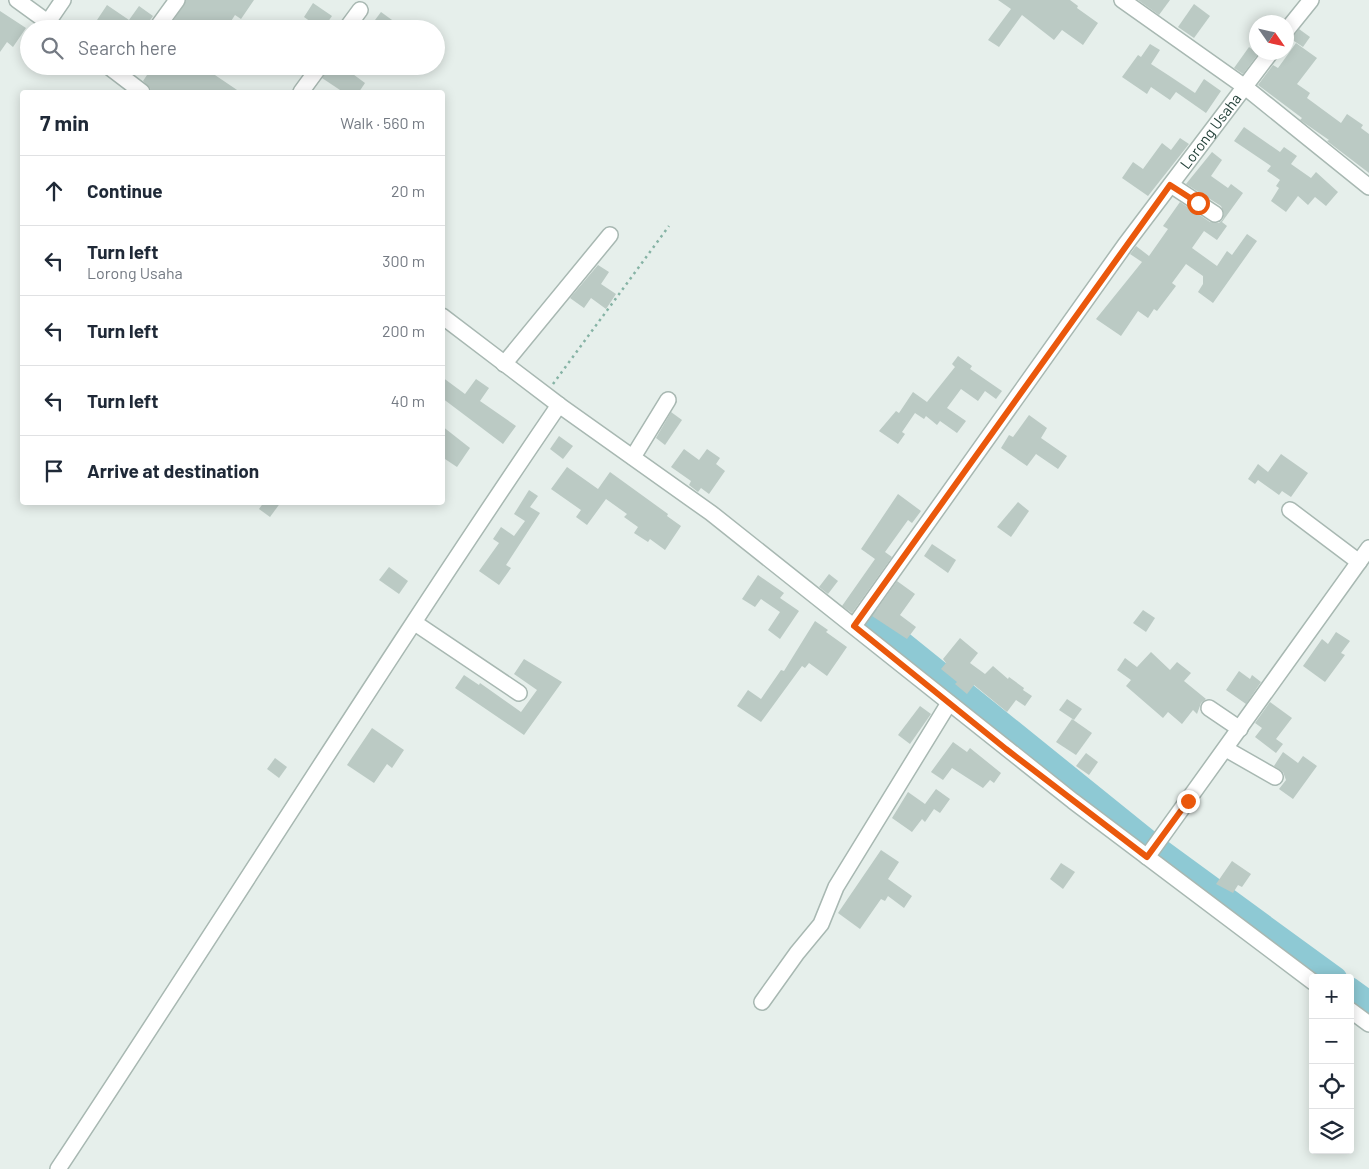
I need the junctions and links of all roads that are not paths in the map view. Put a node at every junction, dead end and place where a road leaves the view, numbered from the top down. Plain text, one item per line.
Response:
1 (18, 0) edge
2 (63, 0) edge
3 (177, 0) edge
4 (1122, 0) edge
5 (1312, 0) edge
6 (360, 10) dead end
7 (45, 20) edge
8 (55, 20) edge
9 (163, 20) edge
10 (353, 20) edge
11 (1294, 21) edge
12 (1265, 60) edge
13 (127, 75) edge
14 (313, 75) edge
15 (1245, 87) junction
16 (140, 90) edge
17 (302, 90) edge
18 (1170, 185) junction
19 (1369, 187) edge
20 (1215, 214) dead end
21 (610, 235) dead end
22 (445, 318) edge
23 (504, 364) junction
24 (668, 400) dead end
25 (559, 405) junction
26 (632, 457) junction
27 (1290, 510) dead end
28 (1369, 548) edge
29 (1359, 562) junction
30 (415, 623) junction
31 (854, 626) junction
32 (519, 693) dead end
33 (949, 703) junction
34 (1209, 708) dead end
35 (1240, 729) junction
36 (1226, 749) junction
37 (1275, 777) dead end
38 (1149, 854) junction
39 (1309, 979) edge
40 (762, 1002) dead end
41 (1354, 1013) edge
42 (1369, 1024) edge
43 (58, 1169) edge

1 - 7 street
2 - 8 street
3 - 9 street
4 - 15 street
5 - 11 street
6 - 10 street
12 - 15 street, Lorong Usaha
13 - 16 street
14 - 17 street
15 - 18 street, Lorong Usaha
15 - 19 street
18 - 20 street
18 - 31 street, Lorong Usaha
21 - 23 street
22 - 23 street
23 - 25 street
24 - 26 street
25 - 26 street
25 - 30 street
26 - 31 street
27 - 29 street
28 - 29 street
29 - 35 street
30 - 32 street
30 - 43 street
31 - 33 street
33 - 38 street
33 - 40 street
34 - 35 street
35 - 36 street
36 - 37 street
36 - 38 street
38 - 39 street
41 - 42 street

